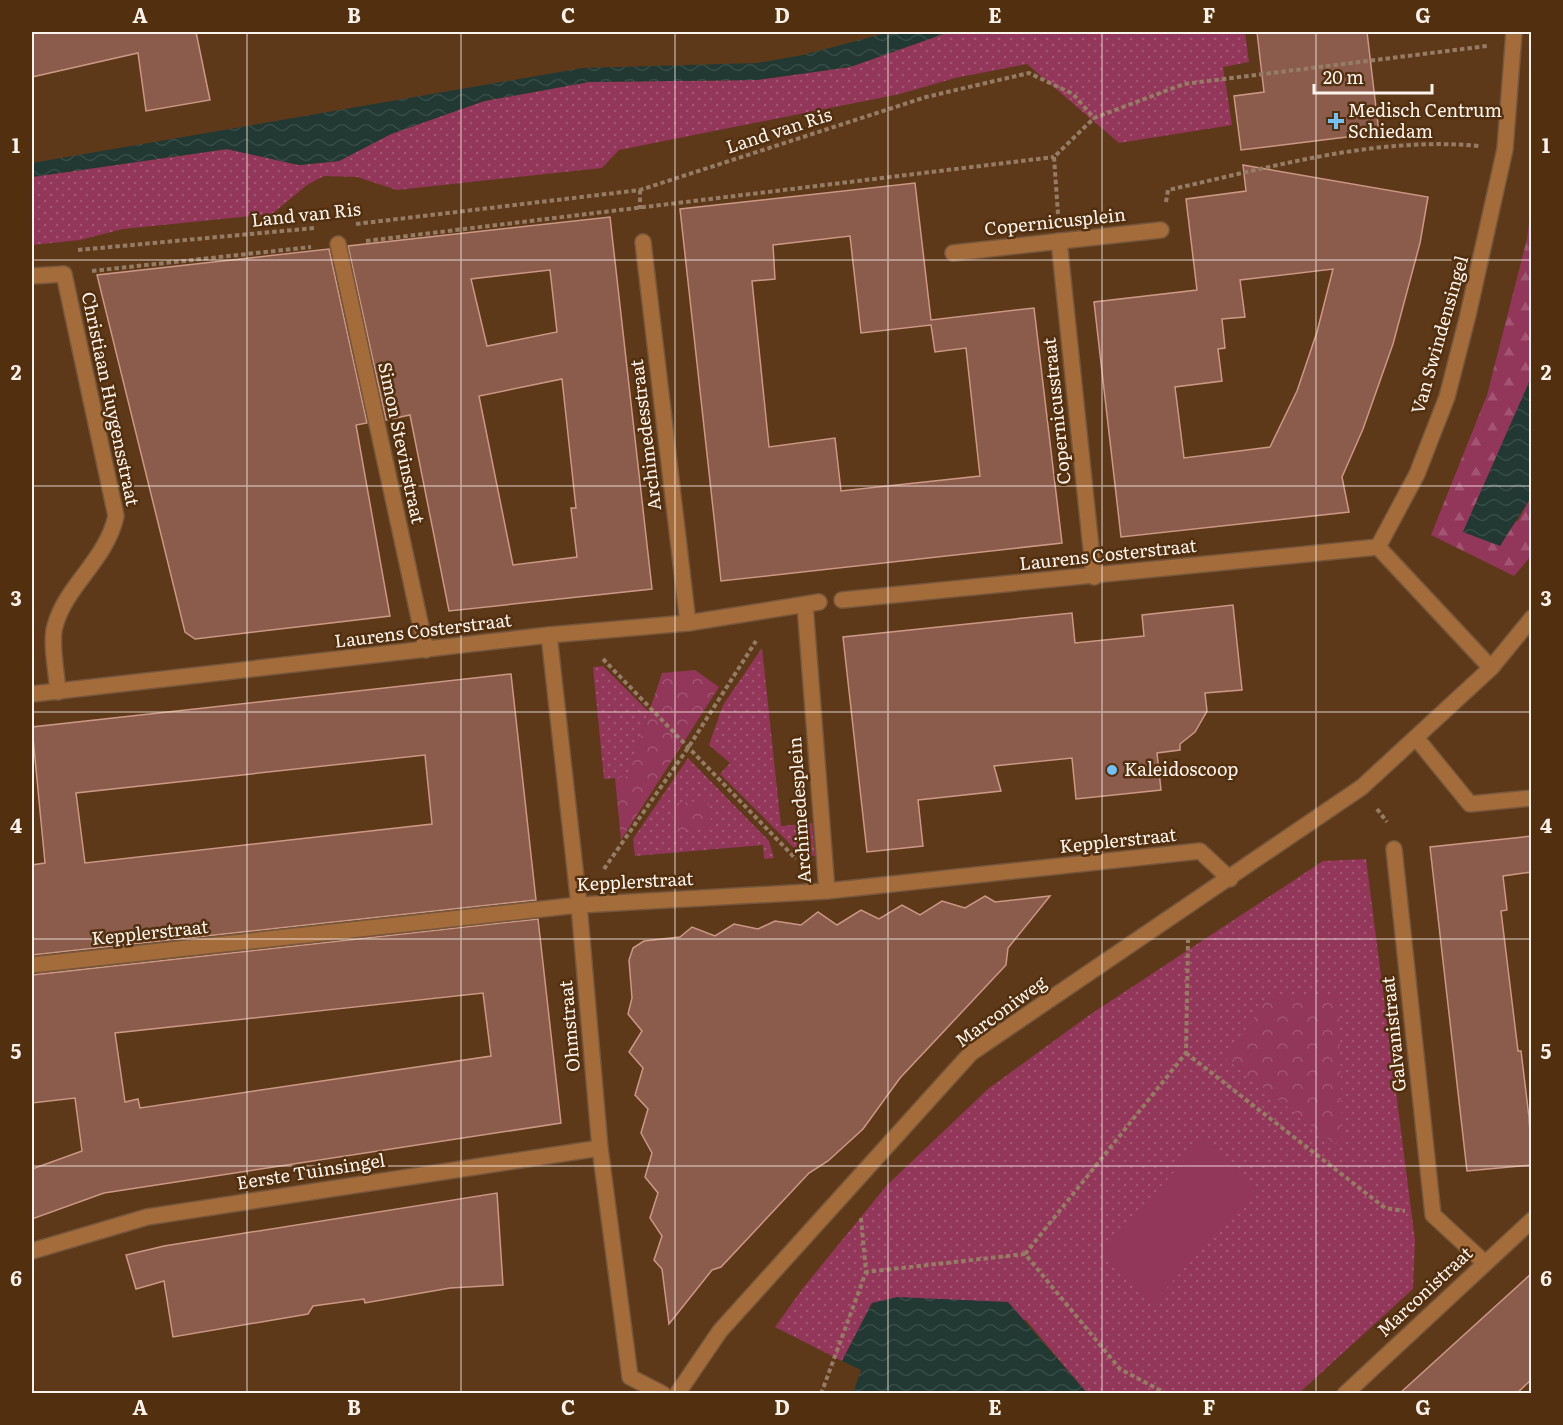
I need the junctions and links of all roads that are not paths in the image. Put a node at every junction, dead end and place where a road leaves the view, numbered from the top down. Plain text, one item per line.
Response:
1 (1514, 37) edge
2 (1161, 230) road end
3 (1059, 241) junction
4 (643, 242) dead end
5 (338, 244) road end
6 (953, 253) dead end
7 (35, 276) edge
8 (1378, 547) junction
9 (1094, 577) junction
10 (842, 600) dead end
11 (812, 603) joint
12 (1532, 618) edge
13 (688, 623) junction
14 (549, 635) junction
15 (426, 650) junction
16 (1491, 668) junction
17 (58, 692) junction
18 (32, 693) edge
19 (1417, 739) junction
20 (1532, 798) edge
21 (1394, 849) road end
22 (1230, 879) junction
23 (827, 891) junction
24 (579, 904) junction
25 (32, 965) edge
26 (600, 1148) junction
27 (1532, 1220) edge
28 (32, 1251) edge
29 (1485, 1263) junction
30 (663, 1394) edge
31 (677, 1394) edge
32 (1345, 1394) edge

1 - 8 street, Van Swindensingel
2 - 3 street, Copernicusplein
3 - 6 street, Copernicusplein
3 - 9 street, Copernicusstraat
4 - 13 street, Archimedesstraat
5 - 15 street, Simon Stevinstraat
7 - 17 street, Christiaan Huygensstraat
8 - 9 street, Laurens Costerstraat
8 - 16 street
9 - 10 street, Laurens Costerstraat
11 - 13 street, Laurens Costerstraat
11 - 23 street, Archimedesplein
12 - 16 street, Marconiweg
13 - 14 street, Laurens Costerstraat
14 - 15 street, Laurens Costerstraat
14 - 24 street, Ohmstraat
15 - 17 street, Laurens Costerstraat
16 - 19 street, Marconiweg
17 - 18 street, Laurens Costerstraat
19 - 20 street
19 - 22 street, Marconiweg
21 - 29 street, Galvanistraat
22 - 23 street, Kepplerstraat
22 - 31 street, Marconiweg
23 - 24 street, Kepplerstraat
24 - 25 street, Kepplerstraat
24 - 26 street, Ohmstraat
26 - 28 street, Eerste Tuinsingel
26 - 30 street, Ohmstraat
27 - 29 street, Marconistraat
29 - 32 street, Marconistraat

